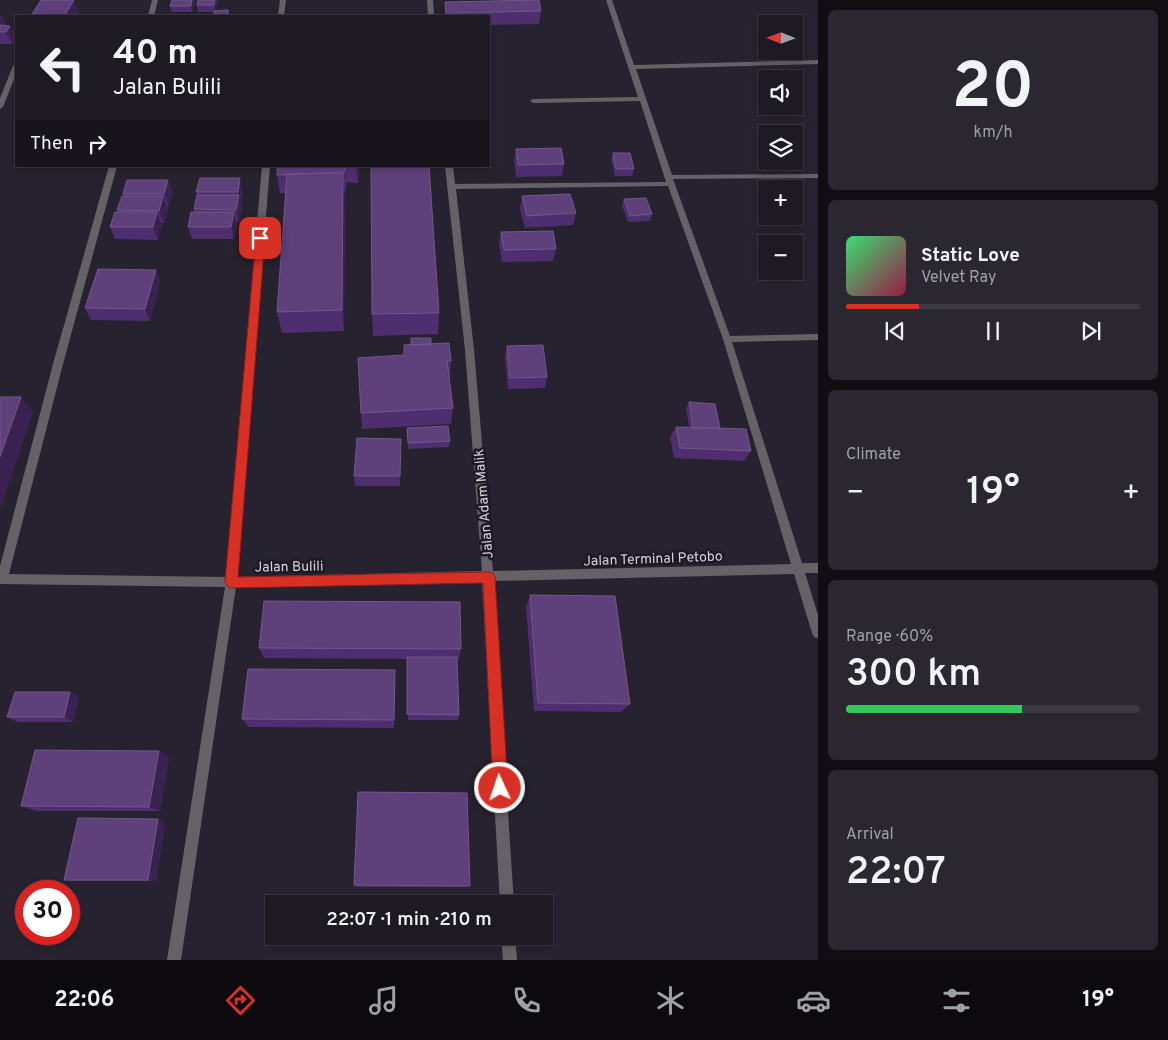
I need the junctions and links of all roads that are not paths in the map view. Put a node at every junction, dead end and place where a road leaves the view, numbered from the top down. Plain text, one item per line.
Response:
1 (155, 0) edge
2 (283, 0) edge
3 (430, 0) edge
4 (610, 0) edge
5 (151, 15) edge
6 (281, 15) edge
7 (431, 15) edge
8 (818, 62) edge
9 (632, 67) junction
10 (15, 68) edge
11 (642, 98) junction
12 (533, 101) dead end
13 (0, 106) edge
14 (113, 167) edge
15 (266, 167) edge
16 (449, 167) edge
17 (818, 176) edge
18 (670, 180) junction
19 (451, 187) junction
20 (818, 337) edge
21 (727, 340) junction
22 (798, 568) junction
23 (818, 568) edge
24 (489, 577) junction
25 (1, 579) edge
26 (231, 582) junction
27 (818, 633) edge
28 (507, 895) edge
29 (509, 945) edge
30 (174, 960) edge
31 (510, 960) edge

1 - 5 street
2 - 6 street
3 - 7 street
4 - 9 street
8 - 9 street
9 - 11 street
10 - 13 street
11 - 12 street
11 - 18 street
14 - 25 street
15 - 26 street
16 - 19 street, Jalan Adam Malik
17 - 18 street
18 - 19 street
18 - 21 street
19 - 24 street, Jalan Adam Malik
20 - 21 street
21 - 22 street
22 - 23 street, Jalan Terminal Petobo
22 - 24 street, Jalan Terminal Petobo
22 - 27 street
24 - 26 street, Jalan Bulili
24 - 28 street, Jalan Adam Malik
25 - 26 street, Jalan Bulili
26 - 30 street
29 - 31 street

